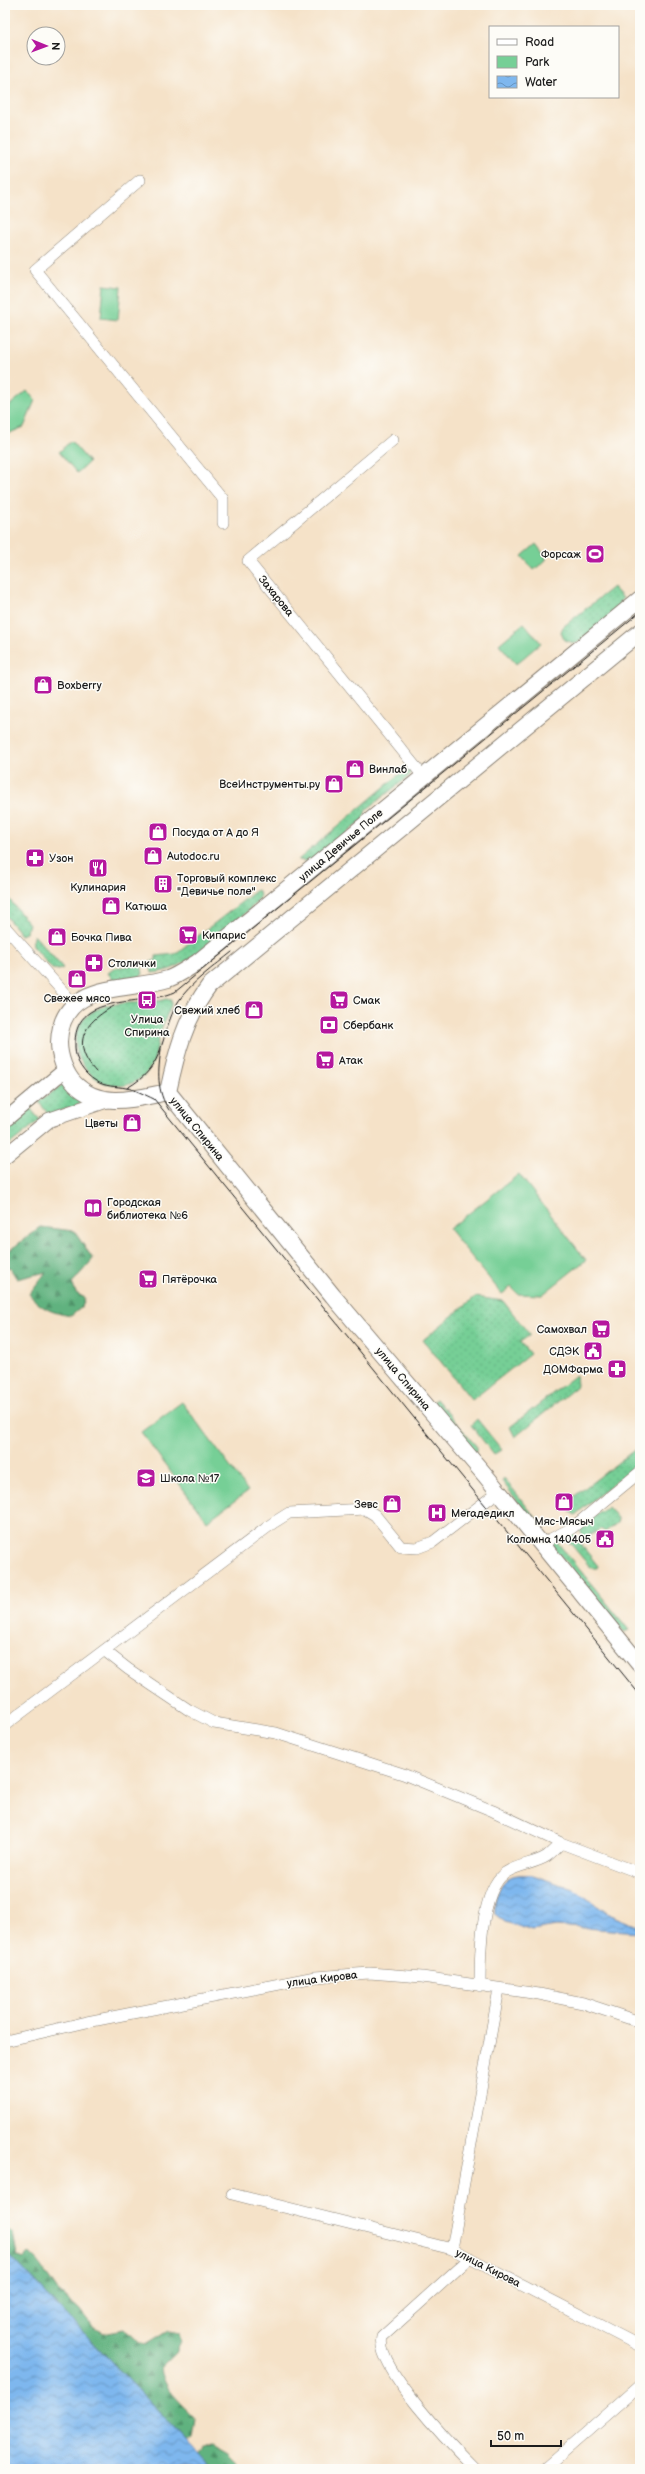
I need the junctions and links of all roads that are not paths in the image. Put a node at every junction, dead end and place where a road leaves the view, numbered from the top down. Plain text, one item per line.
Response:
1 (140, 180) dead end
2 (393, 440) dead end
3 (223, 523) dead end
4 (640, 599) edge
5 (640, 632) edge
6 (423, 776) junction
7 (5, 927) edge
8 (74, 1004) junction
9 (66, 1069) junction
10 (168, 1092) junction
11 (108, 1100) junction
12 (5, 1120) edge
13 (5, 1156) edge
14 (640, 1472) edge
15 (499, 1491) junction
16 (541, 1544) junction
17 (105, 1651) junction
18 (640, 1665) edge
19 (5, 1725) edge
20 (561, 1843) junction
21 (640, 1873) edge
22 (480, 1986) junction
23 (499, 1989) junction
24 (640, 2022) edge
25 (5, 2041) edge
26 (232, 2194) dead end
27 (452, 2249) junction
28 (470, 2258) junction
29 (640, 2346) edge
30 (640, 2385) edge
31 (475, 2469) edge
32 (544, 2469) edge

1 - 3 street
2 - 6 street, Захарова
4 - 6 main road, улица Девичье Поле
5 - 10 main road
6 - 8 main road, улица Девичье Поле
7 - 8 street
8 - 9 main road
9 - 11 main road
9 - 12 street
10 - 11 main road
10 - 15 main road, улица Спирина
11 - 13 street
14 - 16 street
15 - 16 main road, улица Спирина
15 - 17 street
16 - 18 main road, улица Спирина
17 - 19 street
17 - 20 street
20 - 21 street
20 - 22 street
22 - 23 street, улица Кирова
22 - 25 street, улица Кирова
23 - 24 street, улица Кирова
23 - 27 street
26 - 27 street, улица Кирова
27 - 28 street, улица Кирова
28 - 29 street, улица Кирова
28 - 31 street
30 - 32 street

